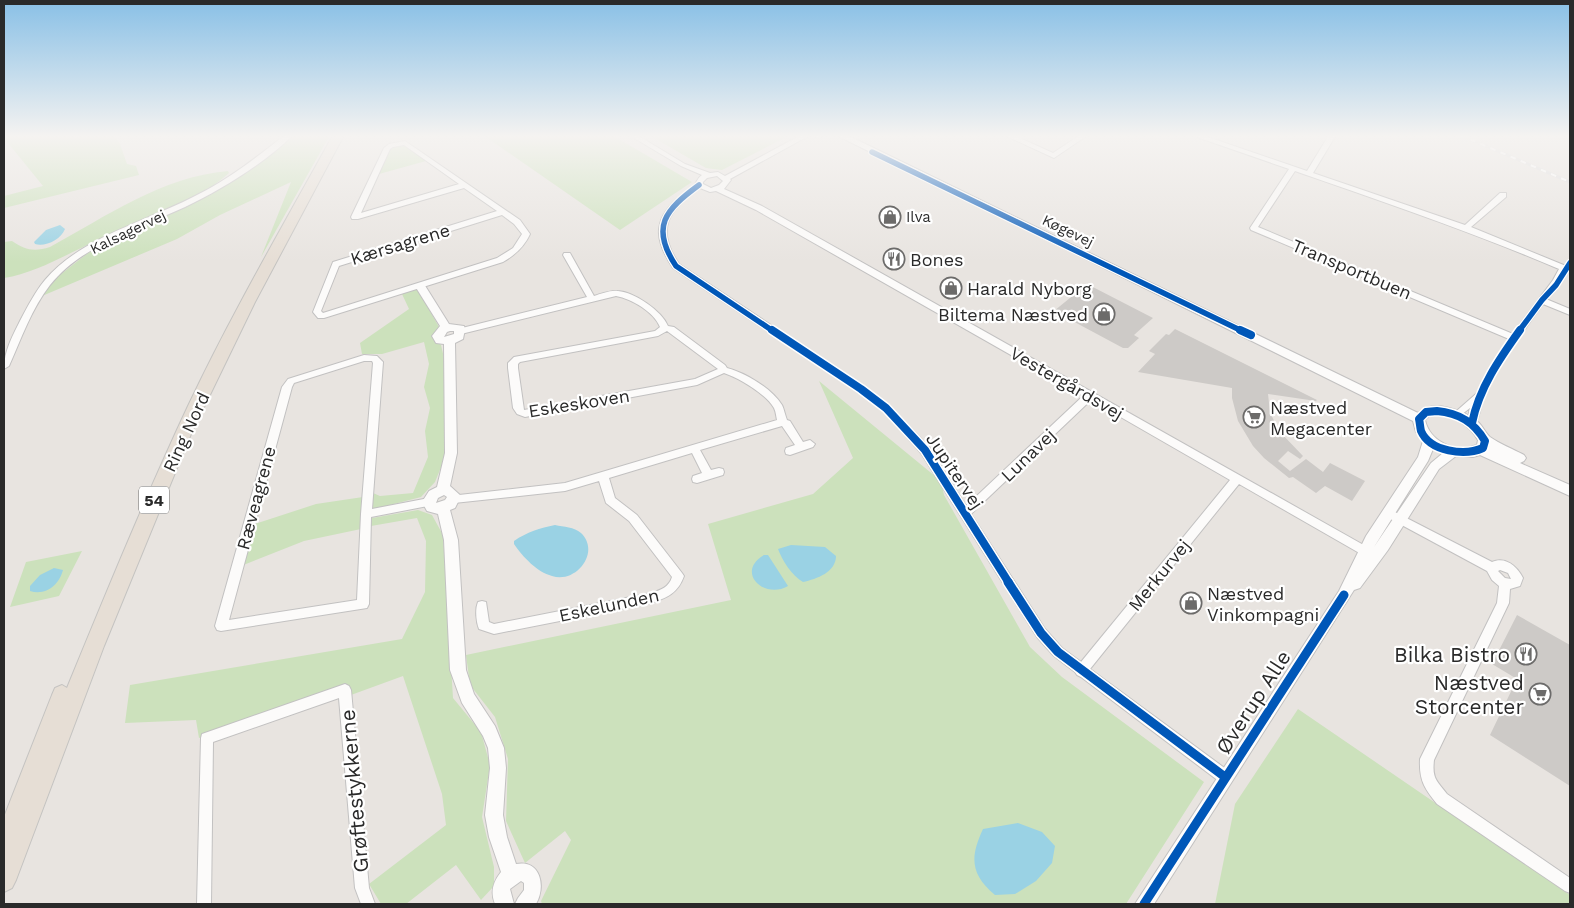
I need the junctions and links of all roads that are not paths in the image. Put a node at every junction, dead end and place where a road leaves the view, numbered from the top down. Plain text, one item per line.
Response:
1 (234, 177) edge
2 (311, 177) edge
3 (316, 177) edge
4 (373, 177) edge
5 (453, 177) edge
6 (698, 177) edge
7 (730, 177) edge
8 (731, 177) edge
9 (925, 177) edge
10 (1287, 177) edge
11 (1319, 177) edge
12 (703, 182) junction
13 (723, 182) junction
14 (464, 185) junction
15 (1504, 195) dead end
16 (503, 212) junction
17 (1466, 228) junction
18 (567, 255) dead end
19 (1567, 266) edge
20 (420, 286) junction
21 (592, 299) junction
22 (1541, 300) junction
23 (1570, 312) edge
24 (446, 328) junction
25 (665, 328) junction
26 (461, 331) junction
27 (1515, 338) junction
28 (449, 341) junction
29 (4, 366) edge
30 (723, 370) junction
31 (1479, 395) junction
32 (1089, 396) junction
33 (1457, 415) junction
34 (1422, 416) junction
35 (782, 422) junction
36 (1472, 423) junction
37 (1429, 440) junction
38 (1483, 444) junction
39 (694, 448) junction
40 (790, 450) dead end
41 (1453, 452) junction
42 (719, 472) dead end
43 (708, 475) junction
44 (603, 476) junction
45 (697, 479) dead end
46 (1237, 479) junction
47 (1570, 485) edge
48 (443, 490) junction
49 (1570, 491) edge
50 (429, 502) junction
51 (449, 503) junction
52 (966, 513) junction
53 (366, 514) junction
54 (1395, 516) junction
55 (1370, 554) junction
56 (482, 606) dead end
57 (1081, 671) junction
58 (1225, 777) junction
59 (4, 844) edge
60 (511, 875) junction
61 (4, 880) edge
62 (1570, 886) edge
63 (502, 903) edge
64 (204, 904) edge
65 (368, 904) edge
66 (525, 904) edge
67 (1144, 904) edge

1 - 29 street, Kalsagervej
2 - 59 highway, 54
3 - 61 highway, Ring Nord / 54
4 - 14 street, Kærsagrene
5 - 14 street, Kærsagrene
6 - 12 street
7 - 13 street
8 - 13 street
9 - 34 street, Køgevej
10 - 27 street, Transportbuen
11 - 17 street
12 - 13 street
12 - 13 street
12 - 52 street, Jupitervej
13 - 32 street, Vestergårdsvej
14 - 16 street, Kærsagrene
15 - 17 street
16 - 20 street, Kærsagrene
16 - 20 street, Kærsagrene
17 - 19 street
18 - 21 street
19 - 22 street
20 - 24 street
21 - 25 street
21 - 26 street
22 - 23 street
22 - 27 street
24 - 26 street
24 - 28 street
25 - 30 street
25 - 30 street, Eskeskoven
26 - 28 street
27 - 31 street
28 - 48 street
30 - 35 street
31 - 33 street
31 - 36 street
32 - 46 street, Vestergårdsvej
32 - 52 street, Lunavej
33 - 34 street
33 - 36 street
34 - 37 street
35 - 39 street
35 - 40 street
36 - 38 street
37 - 41 street
37 - 54 street, Øverup Alle
38 - 41 street
38 - 47 street
38 - 49 street
39 - 43 street
39 - 44 street
41 - 54 street, Øverup Alle
42 - 43 street
43 - 45 street
44 - 51 street
44 - 56 street, Eskelunden
46 - 55 street, Vestergårdsvej
46 - 57 street, Merkurvej
48 - 50 street
48 - 51 street
50 - 51 street
50 - 53 street
51 - 60 street
52 - 57 street, Jupitervej
53 - 53 street, Ræveagrene
54 - 55 street, Øverup Alle
54 - 62 street
55 - 58 street, Øverup Alle
57 - 58 street, Jupitervej
58 - 67 street, Øverup Alle
60 - 63 street
60 - 66 street
64 - 65 street, Grøftestykkerne

